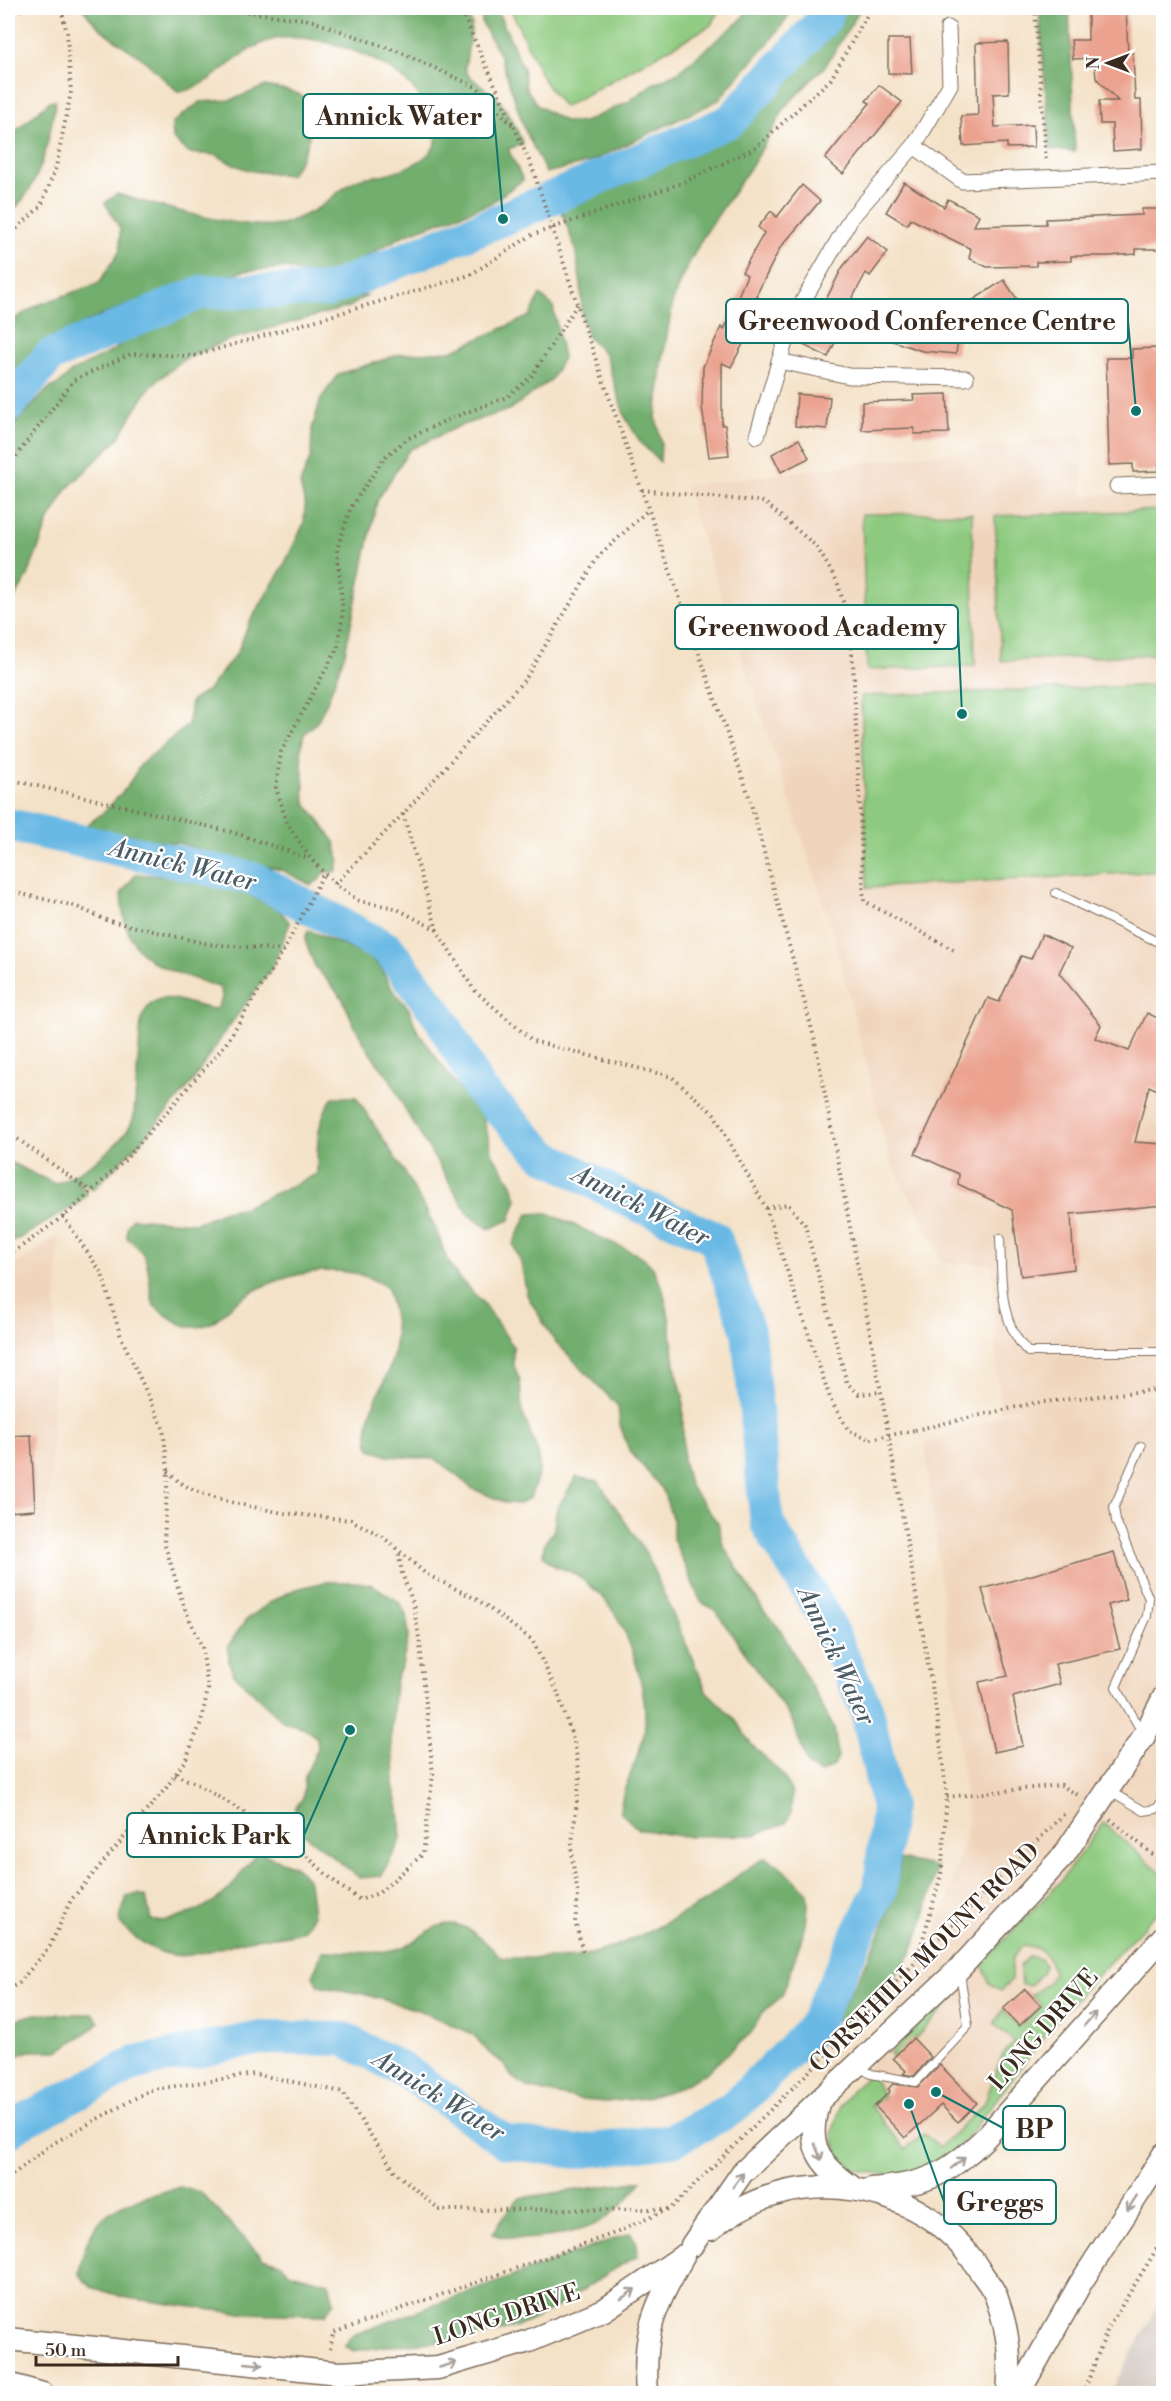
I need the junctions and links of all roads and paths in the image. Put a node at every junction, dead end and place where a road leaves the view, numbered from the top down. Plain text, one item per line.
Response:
1 (32, 8) edge
2 (61, 8) edge
3 (218, 8) edge
4 (460, 8) edge
5 (871, 8) edge
6 (1035, 8) edge
7 (8, 12) edge
8 (948, 28) dead end
9 (517, 130) junction
10 (914, 147) junction
11 (1164, 173) edge
12 (1048, 178) junction
13 (554, 227) junction
14 (8, 237) edge
15 (578, 303) junction
16 (779, 361) junction
17 (966, 378) dead end
18 (757, 436) dead end
19 (8, 472) edge
20 (1164, 484) edge
21 (1117, 486) dead end
22 (642, 490) junction
23 (650, 509) junction
24 (8, 779) edge
25 (403, 814) junction
26 (310, 858) junction
27 (324, 873) junction
28 (335, 884) junction
29 (8, 891) edge
30 (1056, 893) dead end
31 (437, 930) junction
32 (1164, 945) edge
33 (284, 950) junction
34 (954, 950) dead end
35 (8, 1132) edge
36 (91, 1192) junction
37 (766, 1208) junction
38 (63, 1216) junction
39 (1000, 1238) dead end
40 (8, 1256) edge
41 (1164, 1352) edge
42 (1164, 1389) edge
43 (881, 1392) junction
44 (1141, 1446) dead end
45 (168, 1470) junction
46 (398, 1549) junction
47 (1164, 1697) edge
48 (1144, 1736) junction
49 (175, 1775) junction
50 (947, 1797) junction
51 (1095, 1798) junction
52 (1164, 1801) edge
53 (1164, 1864) edge
54 (1164, 1936) edge
55 (584, 1955) dead end
56 (917, 1960) junction
57 (959, 1969) junction
58 (8, 1989) edge
59 (858, 2066) junction
60 (818, 2104) junction
61 (1164, 2154) edge
62 (8, 2178) edge
63 (858, 2188) junction
64 (670, 2209) junction
65 (1164, 2237) edge
66 (688, 2251) junction
67 (8, 2338) edge
68 (330, 2349) dead end
69 (8, 2384) edge
70 (43, 2394) edge
71 (647, 2394) edge
72 (1008, 2394) edge
73 (1018, 2394) edge
74 (1083, 2394) edge

1 - 7 path
2 - 14 path
3 - 9 path
4 - 9 path
5 - 13 path
6 - 12 path
8 - 10 street
9 - 13 path
10 - 12 street
10 - 16 street
11 - 12 street
13 - 15 path
13 - 19 path
15 - 22 path
15 - 26 path
16 - 17 street
16 - 18 street
20 - 21 street
22 - 23 path
22 - 34 path
23 - 25 path
23 - 43 path
24 - 26 path
25 - 28 path
25 - 31 path
26 - 27 path
27 - 28 path
27 - 33 path
28 - 31 path
29 - 33 path
30 - 32 lane
31 - 37 path
33 - 36 path
35 - 36 path
36 - 38 path
37 - 42 path, bridge
37 - 43 path
38 - 40 path
38 - 45 path
39 - 41 lane
43 - 50 path
44 - 48 lane
45 - 46 path
45 - 49 path
46 - 49 path
46 - 55 path
47 - 48 main road, CORSEHILL MOUNT ROAD
48 - 51 main road, CORSEHILL MOUNT ROAD
49 - 58 path
50 - 51 path
50 - 56 path
51 - 52 lane
51 - 53 path
51 - 56 path
51 - 57 main road, CORSEHILL MOUNT ROAD
63 -> 54 main road, LONG DRIVE
56 - 64 path
57 - 59 main road, CORSEHILL MOUNT ROAD
57 - 59 lane
59 - 60 main road, CORSEHILL MOUNT ROAD
60 -> 63 main road
66 -> 60 main road, CORSEHILL MOUNT ROAD
61 -> 73 main road
62 - 64 path
63 - 66 main road, LONG DRIVE
63 - 72 main road
64 - 68 path
65 - 74 path
67 -> 66 main road, LONG DRIVE
66 - 71 main road, CORSEHILL MOUNT ROAD
69 - 70 main road

